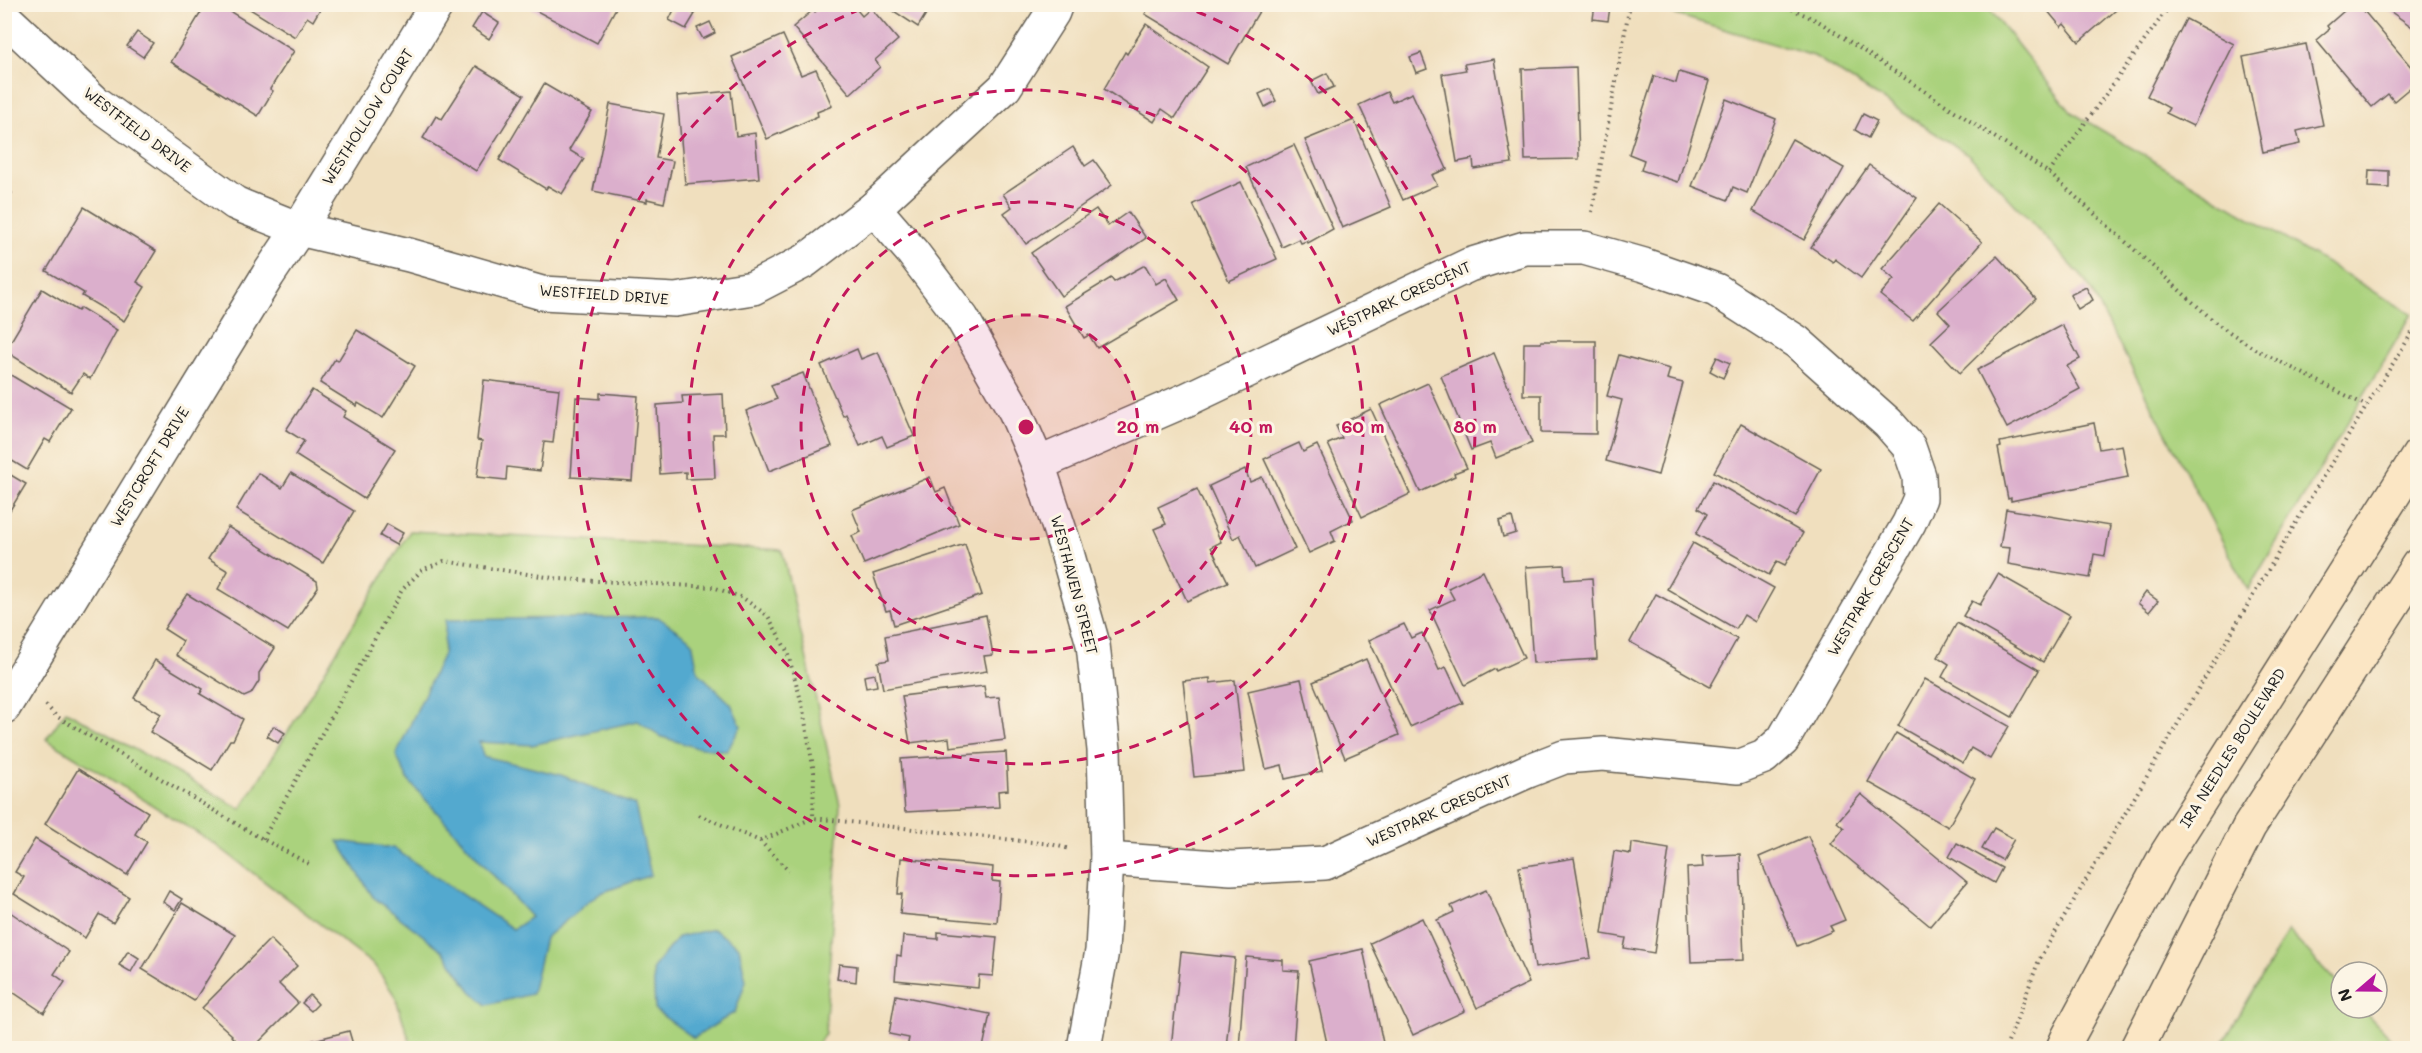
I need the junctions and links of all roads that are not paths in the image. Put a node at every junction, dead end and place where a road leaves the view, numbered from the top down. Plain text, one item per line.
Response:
1 (437, 4) edge
2 (1056, 4) edge
3 (4, 16) edge
4 (874, 208) junction
5 (299, 229) junction
6 (2418, 456) edge
7 (1038, 464) junction
8 (2418, 565) edge
9 (14, 671) edge
10 (4, 707) edge
11 (1107, 859) junction
12 (1084, 1048) edge
13 (2063, 1048) edge
14 (2137, 1048) edge

1 - 5 street, WESTHOLLOW COURT
2 - 4 street, WESTFIELD DRIVE
3 - 5 street, WESTFIELD DRIVE
4 - 5 street, WESTFIELD DRIVE
4 - 7 street, WESTHAVEN STREET
5 - 9 street, WESTCROFT DRIVE
6 - 13 main road, IRA NEEDLES BOULEVARD
7 - 11 street, WESTHAVEN STREET
7 - 11 street, WESTPARK CRESCENT
8 - 14 main road
9 - 10 street, WESTCROFT DRIVE
11 - 12 street, WESTHAVEN STREET

